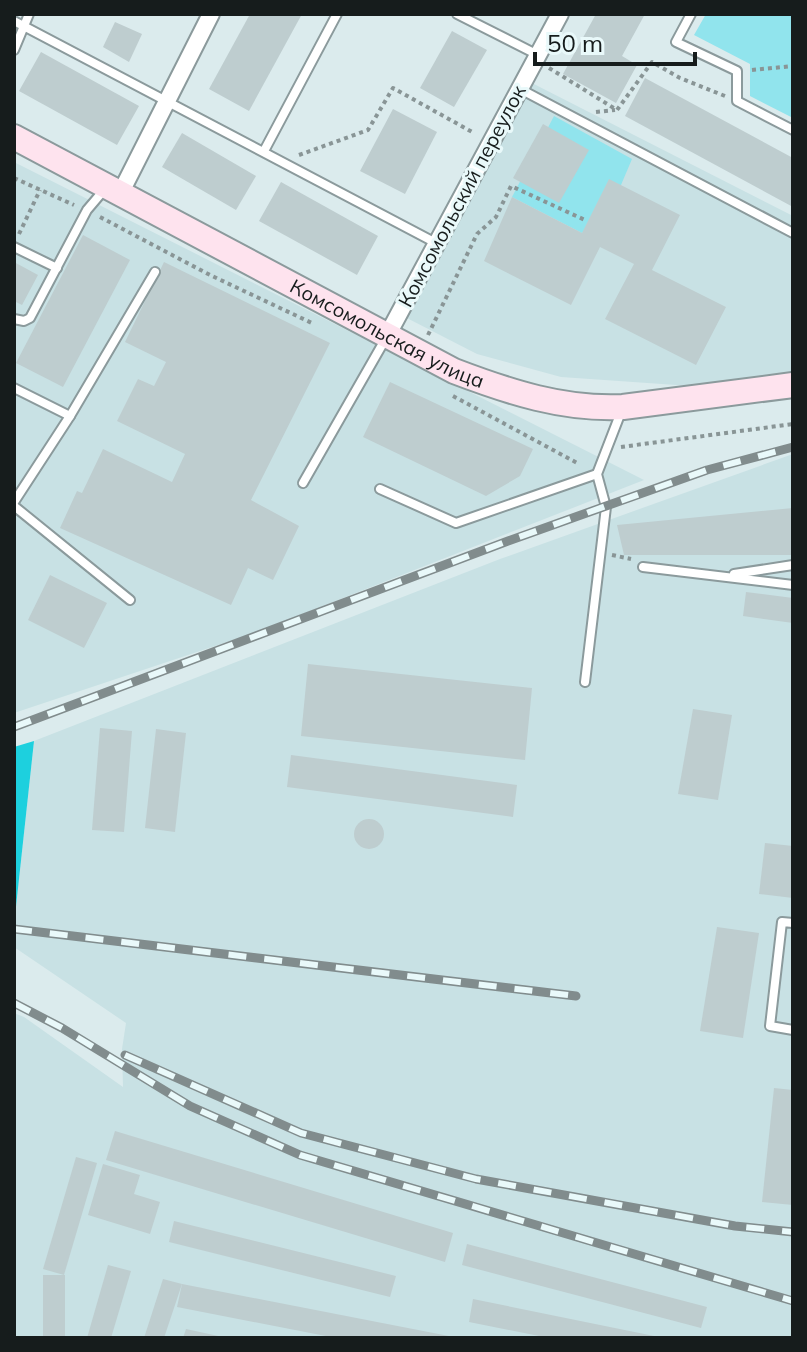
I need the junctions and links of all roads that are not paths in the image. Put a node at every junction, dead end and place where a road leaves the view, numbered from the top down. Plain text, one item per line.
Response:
1 (29, 14) edge
2 (211, 14) edge
3 (337, 14) edge
4 (457, 14) edge
5 (560, 14) edge
6 (691, 14) edge
7 (14, 21) edge
8 (26, 27) junction
9 (14, 50) edge
10 (536, 57) junction
11 (519, 89) junction
12 (167, 101) junction
13 (793, 130) edge
14 (14, 137) edge
15 (264, 151) junction
16 (114, 190) junction
17 (793, 233) edge
18 (436, 243) junction
19 (14, 247) edge
20 (57, 268) junction
21 (155, 272) dead end
22 (14, 319) edge
23 (387, 336) junction
24 (793, 385) edge
25 (14, 388) edge
26 (623, 407) junction
27 (70, 416) junction
28 (597, 474) junction
29 (303, 483) dead end
30 (380, 489) dead end
31 (14, 504) edge
32 (793, 565) edge
33 (643, 567) road end
34 (721, 576) junction
35 (793, 585) edge
36 (130, 600) dead end
37 (585, 682) dead end
38 (793, 923) edge
39 (793, 1030) edge

1 - 8 lane
2 - 12 street
3 - 15 lane
4 - 10 lane
5 - 10 street, Комсомольский переулок
6 - 13 lane
7 - 8 lane
8 - 9 lane
8 - 12 lane
10 - 11 street, Комсомольский переулок
11 - 17 lane
11 - 18 street, Комсомольский переулок
12 - 15 lane
12 - 16 street
14 - 16 street, Комсомольская улица
15 - 18 lane
16 - 20 lane
16 - 23 street, Комсомольская улица
18 - 23 street, Комсомольский переулок
19 - 20 lane
20 - 22 lane
21 - 27 lane
23 - 26 street, Комсомольская улица
23 - 29 lane
24 - 26 street, Комсомольская улица
25 - 27 lane
26 - 28 lane
27 - 31 lane
28 - 30 lane
28 - 37 lane
31 - 36 lane
32 - 34 lane
33 - 34 lane
34 - 35 lane
38 - 39 lane

